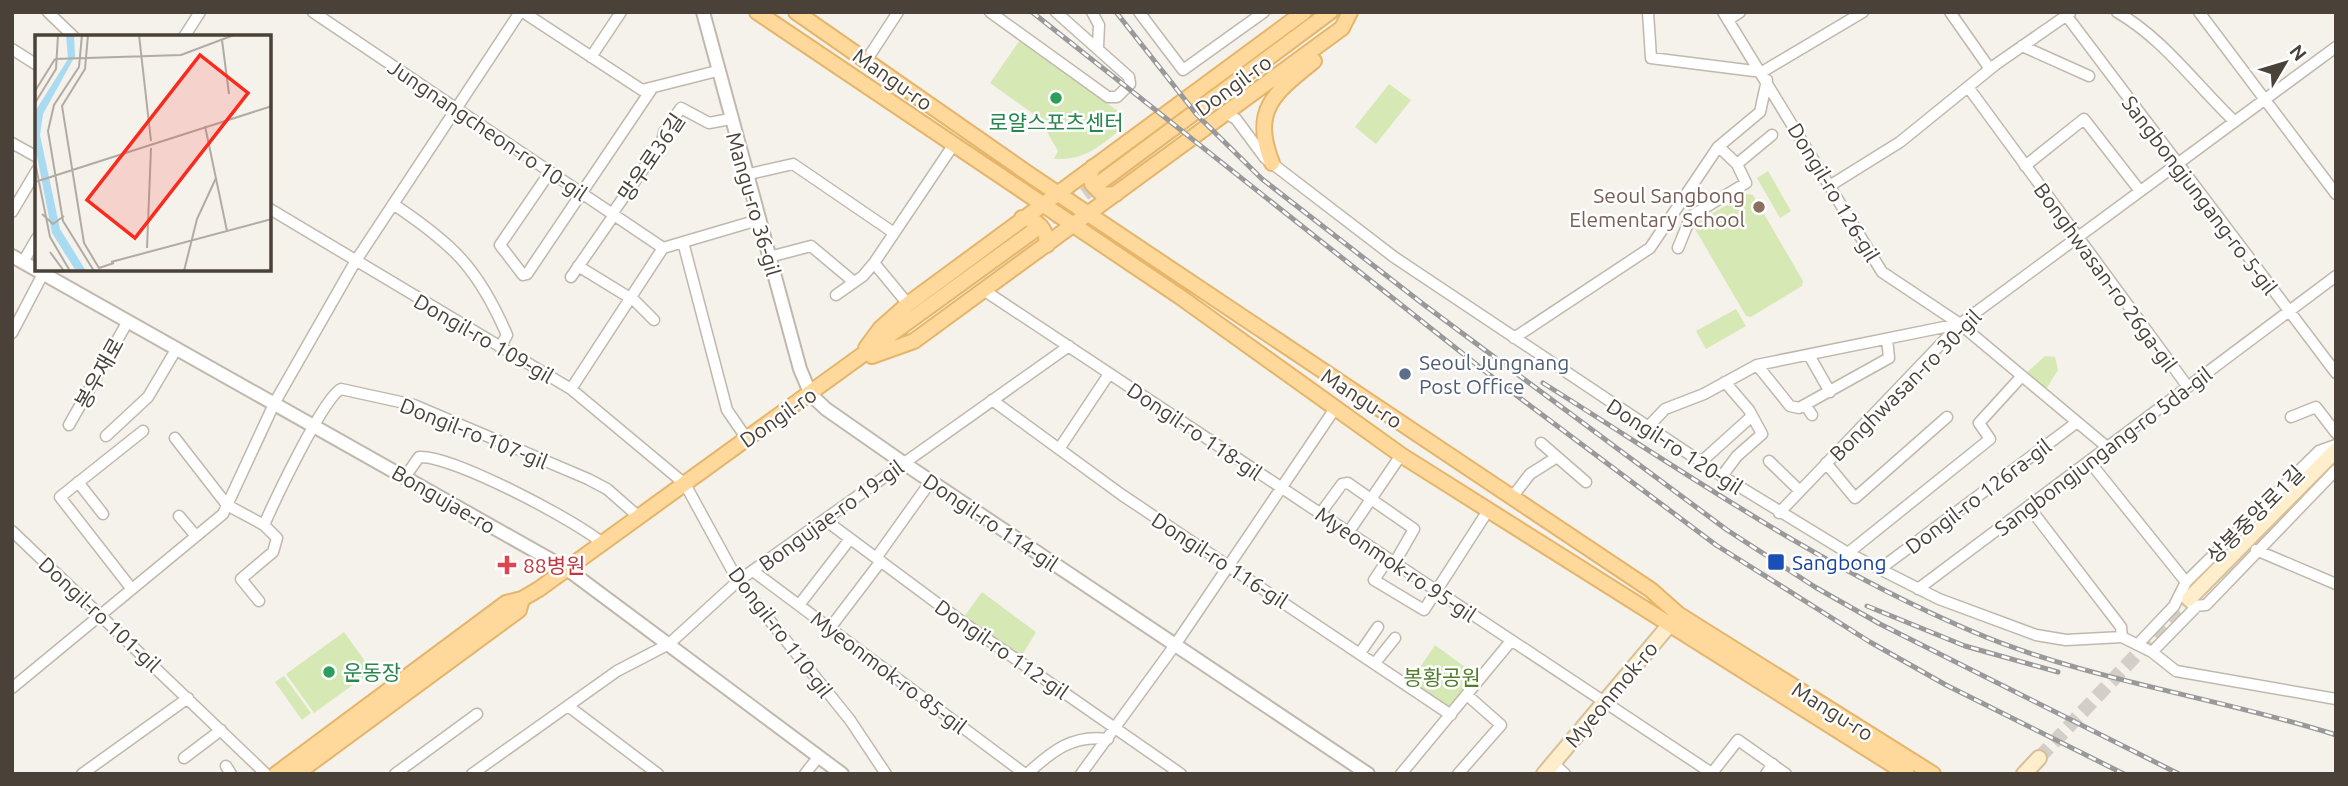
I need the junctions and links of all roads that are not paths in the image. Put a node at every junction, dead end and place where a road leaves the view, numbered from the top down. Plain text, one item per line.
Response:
1 (48, 12) edge
2 (200, 12) edge
3 (313, 12) edge
4 (522, 12) edge
5 (621, 12) edge
6 (703, 12) edge
7 (757, 12) edge
8 (796, 12) edge
9 (898, 12) edge
10 (990, 12) edge
11 (1056, 12) edge
12 (1092, 12) edge
13 (1139, 12) edge
14 (1304, 12) edge
15 (1330, 12) edge
16 (1350, 12) edge
17 (1647, 12) edge
18 (1740, 12) edge
19 (1863, 12) edge
20 (1950, 12) edge
21 (2117, 12) edge
22 (2199, 12) edge
23 (1263, 13) edge
24 (2068, 14) edge
25 (1725, 16) edge
26 (1342, 28) junction
27 (72, 35) edge
28 (185, 35) edge
29 (2022, 46) junction
30 (1098, 47) junction
31 (2336, 47) edge
32 (12, 50) edge
33 (591, 57) junction
34 (866, 61) junction
35 (35, 64) edge
36 (1990, 69) junction
37 (717, 72) junction
38 (1764, 76) junction
39 (2089, 76) dead end
40 (1968, 87) junction
41 (651, 90) junction
42 (2266, 98) junction
43 (455, 110) junction
44 (1227, 114) junction
45 (730, 119) junction
46 (2234, 121) junction
47 (1772, 135) dead end
48 (12, 143) edge
49 (954, 144) junction
50 (1719, 146) junction
51 (35, 156) edge
52 (1272, 163) junction
53 (2176, 163) junction
54 (1737, 164) junction
55 (2025, 166) junction
56 (1093, 167) junction
57 (550, 172) junction
58 (35, 173) edge
59 (745, 175) junction
60 (1102, 181) tunnel mouth
61 (1831, 186) junction
62 (2140, 191) junction
63 (1057, 192) junction
64 (582, 194) junction
65 (1116, 194) junction
66 (2336, 194) edge
67 (1042, 203) junction
68 (393, 204) junction
69 (271, 210) edge
70 (12, 212) edge
71 (613, 214) junction
72 (1090, 214) junction
73 (1022, 218) junction
74 (758, 220) junction
75 (1075, 225) junction
76 (1032, 232) tunnel mouth
77 (894, 233) junction
78 (2076, 236) junction
79 (35, 240) edge
80 (683, 242) junction
81 (1047, 245) junction
82 (663, 247) junction
83 (1678, 248) dead end
84 (769, 257) junction
85 (18, 259) edge
86 (355, 262) junction
87 (874, 263) junction
88 (578, 266) junction
89 (35, 267) edge
90 (45, 271) edge
91 (2336, 276) edge
92 (571, 277) dead end
93 (854, 282) junction
94 (985, 291) junction
95 (836, 295) dead end
96 (630, 298) junction
97 (908, 304) junction
98 (2288, 312) junction
99 (654, 320) dead end
100 (128, 321) junction
101 (1960, 324) junction
102 (12, 333) edge
103 (1514, 338) junction
104 (1887, 339) junction
105 (1069, 346) junction
106 (500, 347) junction
107 (177, 348) junction
108 (1808, 355) junction
109 (857, 361) junction
110 (1757, 365) junction
111 (2334, 365) edge
112 (1110, 373) junction
113 (2021, 377) junction
114 (1725, 382) junction
115 (2188, 387) junction
116 (571, 389) junction
117 (1830, 391) junction
118 (811, 395) junction
119 (992, 400) junction
120 (275, 402) junction
121 (1334, 410) junction
122 (1752, 416) junction
123 (1947, 417) dead end
124 (2291, 417) dead end
125 (2076, 423) junction
126 (69, 425) dead end
127 (315, 425) junction
128 (1647, 428) junction
129 (143, 431) dead end
130 (2336, 433) edge
131 (106, 436) dead end
132 (175, 438) dead end
133 (747, 439) junction
134 (1541, 443) dead end
135 (2336, 444) edge
136 (2107, 447) junction
137 (1059, 449) junction
138 (2336, 450) edge
139 (1401, 455) junction
140 (1557, 457) junction
141 (1769, 461) dead end
142 (2089, 461) junction
143 (902, 462) junction
144 (1701, 462) junction
145 (1826, 463) junction
146 (2336, 470) edge
147 (1722, 476) junction
148 (405, 477) junction
149 (931, 481) junction
150 (78, 482) junction
151 (1586, 482) dead end
152 (685, 484) junction
153 (1280, 488) junction
154 (1800, 491) junction
155 (1513, 496) junction
156 (1372, 499) junction
157 (227, 505) junction
158 (2029, 507) junction
159 (1489, 509) junction
160 (1779, 513) junction
161 (103, 514) dead end
162 (1320, 514) junction
163 (179, 516) dead end
164 (639, 517) junction
165 (825, 520) junction
166 (264, 525) junction
167 (1348, 533) junction
168 (14, 535) edge
169 (196, 536) junction
170 (850, 539) junction
171 (602, 543) junction
172 (2256, 550) junction
173 (1848, 553) junction
174 (878, 560) junction
175 (1391, 561) junction
176 (1229, 566) junction
177 (567, 569) junction
178 (1880, 569) junction
179 (753, 571) junction
180 (738, 581) junction
181 (2336, 584) edge
182 (131, 589) junction
183 (1918, 589) junction
184 (1437, 592) junction
185 (2188, 595) junction
186 (522, 599) junction
187 (259, 601) dead end
188 (800, 605) junction
189 (101, 613) junction
190 (1674, 618) junction
191 (1378, 627) dead end
192 (830, 628) junction
193 (2122, 637) junction
194 (1395, 638) dead end
195 (1511, 641) junction
196 (2139, 643) junction
197 (669, 644) junction
198 (1175, 645) junction
199 (2152, 652) junction
200 (1360, 653) junction
201 (1375, 663) junction
202 (12, 688) edge
203 (1467, 695) junction
204 (188, 698) junction
205 (2336, 699) edge
206 (1604, 703) junction
207 (568, 706) junction
208 (477, 714) dead end
209 (1451, 715) junction
210 (1116, 728) junction
211 (221, 730) junction
212 (1108, 739) junction
213 (819, 756) junction
214 (184, 758) dead end
215 (2039, 758) tunnel mouth
216 (1773, 764) junction
217 (1548, 769) edge
218 (655, 773) edge
219 (1083, 773) edge
220 (1710, 773) edge
221 (82, 774) edge
222 (266, 774) edge
223 (276, 774) edge
224 (296, 774) edge
225 (395, 774) edge
226 (472, 774) edge
227 (805, 774) edge
228 (842, 774) edge
229 (886, 774) edge
230 (1026, 774) edge
231 (1181, 774) edge
232 (1368, 774) edge
233 (1401, 774) edge
234 (1458, 774) edge
235 (1566, 774) edge
236 (1766, 774) edge
237 (1786, 774) edge
238 (1907, 774) edge
239 (1933, 774) edge
240 (2024, 774) edge

1 - 27 street
2 - 28 street
3 - 43 street, Jungnangcheon-ro 10-gil
4 - 33 street
4 - 43 street
5 - 33 street
6 - 37 street, Mangu-ro 36-gil
7 - 49 main road, Mangu-ro
8 - 34 main road, Mangu-ro
9 - 34 street
10 - 30 street
11 - 30 street
12 - 30 street
13 - 23 street
14 - 56 main road
15 - 60 main road, Dongil-ro
16 - 26 main road
17 - 38 street
18 - 25 street
19 - 38 street
20 - 36 street
21 - 46 street
22 - 42 street
24 - 29 street
24 - 53 street, Sangbongjungang-ro 5-gil
25 - 38 street, Dongil-ro 126-gil
26 - 44 main road
26 - 52 main road
29 - 36 street
29 - 39 street
31 - 42 street, Bonghwasan-ro 30-gil
32 - 35 street
33 - 41 street
34 - 63 main road, Mangu-ro
36 - 40 street
37 - 41 street
37 - 45 street, Mangu-ro 36-gil
38 - 50 street
38 - 61 street, Dongil-ro 126-gil
40 - 55 street, Bonghwasan-ro 26ga-gil
40 - 61 street
41 - 64 street
42 - 46 street, Bonghwasan-ro 30-gil
42 - 66 street
43 - 57 street, Jungnangcheon-ro 10-gil
43 - 68 street
44 - 52 street, Dongil-ro 120-gil
44 - 65 main road
45 - 59 street, Mangu-ro 36-gil
45 - 71 street, 망우로36길
46 - 53 street, Bonghwasan-ro 30-gil
47 - 54 street
48 - 51 street
49 - 67 main road, Mangu-ro
49 - 77 street
50 - 54 street
50 - 103 street
52 - 103 street, Dongil-ro 120-gil
53 - 62 street, Bonghwasan-ro 30-gil
53 - 98 street, Sangbongjungang-ro 5-gil
54 - 83 street
55 - 62 street, Bonghwasan-ro 26ga-gil
55 - 78 street, Bonghwasan-ro 26ga-gil
56 - 63 main road
56 - 65 main road
57 - 64 street, Jungnangcheon-ro 10-gil
57 - 64 street
58 - 70 street
59 - 74 street, Mangu-ro 36-gil
59 - 77 street
61 - 101 street, Dongil-ro 126-gil
62 - 78 street, Bonghwasan-ro 30-gil
63 - 67 main road
63 - 72 main road, Mangu-ro
64 - 71 street, Jungnangcheon-ro 10-gil
65 - 72 main road
67 - 73 main road
67 - 75 main road, Mangu-ro
68 - 86 street
68 - 106 street
69 - 86 street, Dongil-ro 109-gil
71 - 82 street, Jungnangcheon-ro 10-gil
71 - 88 street
72 - 75 main road
72 - 155 main road, Mangu-ro
73 - 81 main road
73 - 97 main road
74 - 80 street
74 - 84 street, Mangu-ro 36-gil
75 - 81 main road
75 - 121 main road, Mangu-ro
76 - 109 main road, Dongil-ro
77 - 87 street
78 - 101 street, Bonghwasan-ro 30-gil
78 - 115 street, Bonghwasan-ro 26ga-gil
79 - 85 street, Bongujae-ro
80 - 82 street
80 - 133 street
81 - 94 main road
82 - 96 street
84 - 93 street
84 - 118 street, Mangu-ro 36-gil
85 - 89 street, Bongujae-ro
86 - 106 street, Dongil-ro 109-gil
86 - 120 street
87 - 93 street
87 - 97 street
88 - 92 street
88 - 96 street
90 - 100 street, Bongujae-ro
90 - 102 street
91 - 98 street, Sangbongjungang-ro 5da-gil
93 - 95 street
94 - 105 street, Dongil-ro 118-gil
94 - 109 main road
96 - 99 street
96 - 116 street
97 - 109 main road
98 - 111 street, Sangbongjungang-ro 5-gil
98 - 115 street, Sangbongjungang-ro 5da-gil
100 - 107 street, Bongujae-ro
100 - 126 street, 봉우재로
101 - 104 street
101 - 113 street, Dongil-ro 126-gil
101 - 145 street, Bonghwasan-ro 30-gil
103 - 128 street, Dongil-ro 120-gil
104 - 108 street
104 - 117 street
105 - 112 street, Dongil-ro 118-gil
105 - 119 street, Bongujae-ro 19-gil
106 - 116 street, Dongil-ro 109-gil
107 - 120 street, Bongujae-ro
107 - 131 street
108 - 110 street
108 - 117 street
109 - 118 main road, Dongil-ro
110 - 114 street
110 - 117 street
112 - 137 street, Dongil-ro 118-gil
112 - 153 street, Dongil-ro 118-gil
113 - 125 street, Dongil-ro 126-gil
113 - 173 street
114 - 122 street
114 - 128 street
115 - 136 street, Sangbongjungang-ro 5da-gil
116 - 152 street, Dongil-ro 109-gil
118 - 133 main road, Dongil-ro
118 - 143 street, Dongil-ro 114-gil
119 - 137 street, Dongil-ro 116-gil
119 - 143 street, Bongujae-ro 19-gil
120 - 127 street, Bongujae-ro
120 - 157 street
121 - 139 main road, Mangu-ro
121 - 153 street
122 - 144 street
122 - 147 street
123 - 145 street
124 - 130 street
125 - 136 street, Dongil-ro 126-gil
125 - 178 street, Dongil-ro 126ra-gil
127 - 148 street, Bongujae-ro
127 - 164 street, Dongil-ro 107-gil
127 - 166 street
128 - 144 street, Dongil-ro 120-gil
129 - 150 street
132 - 157 street
133 - 152 main road, Dongil-ro
134 - 140 street
135 - 185 street, 상봉중앙로1길
136 - 142 street, Sangbongjungang-ro 5da-gil
137 - 176 street, Dongil-ro 116-gil
138 - 185 main road
139 - 156 street
139 - 159 main road, Mangu-ro
140 - 151 street
140 - 155 street
141 - 154 street
142 - 158 street, Sangbongjungang-ro 5da-gil
142 - 185 street
143 - 149 street, Dongil-ro 114-gil
143 - 165 street, Bongujae-ro 19-gil
144 - 147 street, Dongil-ro 120-gil
145 - 154 street, Bonghwasan-ro 30-gil
146 - 172 street, 상봉중앙로1길
147 - 160 street, Dongil-ro 120-gil
148 - 171 street
148 - 177 street, Bongujae-ro
149 - 174 street
149 - 198 street, Dongil-ro 114-gil
150 - 161 street
150 - 182 street
152 - 164 main road, Dongil-ro
152 - 180 street, Dongil-ro 110-gil
153 - 162 street, Myeonmok-ro 95-gil
153 - 176 street
154 - 160 street, Bonghwasan-ro 30-gil
155 - 190 main road, Mangu-ro
156 - 162 street
156 - 167 street
156 - 175 street
157 - 166 street
157 - 169 street
158 - 183 street, Sangbongjungang-ro 5da-gil
158 - 193 street
159 - 184 street
159 - 190 main road, Mangu-ro
160 - 173 street, Dongil-ro 120-gil
162 - 167 street, Myeonmok-ro 95-gil
163 - 169 street
164 - 171 main road, Dongil-ro
165 - 170 street, Dongil-ro 112-gil
165 - 179 street, Bongujae-ro 19-gil
166 - 187 street
167 - 175 street, Myeonmok-ro 95-gil
168 - 189 street, Dongil-ro 101-gil
169 - 182 street
170 - 174 street, Dongil-ro 112-gil
170 - 188 street
171 - 177 main road, Dongil-ro
172 - 181 street
172 - 185 street, 상봉중앙로1길
173 - 178 street, Dongil-ro 120-gil
174 - 192 street
174 - 210 street, Dongil-ro 112-gil
175 - 184 street, Myeonmok-ro 95-gil
175 - 184 street
176 - 198 street
176 - 200 street, Dongil-ro 116-gil
177 - 186 main road, Dongil-ro
177 - 197 street, Bongujae-ro
178 - 183 street, Dongil-ro 120-gil
179 - 180 street, Bongujae-ro 19-gil
179 - 188 street, Myeonmok-ro 85-gil
180 - 197 street, Bongujae-ro 19-gil
180 - 229 street, Dongil-ro 110-gil
182 - 189 street
183 - 193 street, Dongil-ro 120-gil
184 - 195 street, Myeonmok-ro 95-gil
185 - 196 street, 상봉중앙로1길
185 - 199 street, 상봉중앙로1길
186 - 223 main road, Dongil-ro
186 - 224 main road, Dongil-ro
188 - 192 street, Myeonmok-ro 85-gil
189 - 202 street
189 - 204 street, Dongil-ro 101-gil
190 - 206 main road, Myeonmok-ro
190 - 238 main road, Mangu-ro
190 - 239 main road, Mangu-ro
191 - 200 street
192 - 230 street, Myeonmok-ro 85-gil
193 - 196 street, Dongil-ro 120-gil
194 - 201 street
195 - 203 street
195 - 206 street, Myeonmok-ro 95-gil
196 - 199 street, Dongil-ro 120-gil
197 - 207 street, Bongujae-ro 19-gil
197 - 213 street, Bongujae-ro
198 - 210 street
198 - 232 street, Dongil-ro 114-gil
199 - 205 street, Dongil-ro 120-gil
200 - 201 street, Dongil-ro 116-gil
201 - 209 street, Dongil-ro 116-gil
203 - 209 street
203 - 234 street
204 - 211 street, Dongil-ro 101-gil
204 - 221 street
206 - 217 main road, Myeonmok-ro
206 - 220 street, Myeonmok-ro 95-gil
207 - 218 street
207 - 226 street, Bongujae-ro 19-gil
208 - 225 street
209 - 233 street
210 - 212 street
210 - 231 street, Dongil-ro 112-gil
211 - 214 street
211 - 222 street, Dongil-ro 101-gil
212 - 219 street
212 - 230 street
213 - 227 street
213 - 228 street, Bongujae-ro
215 - 240 main road
216 - 220 street
216 - 236 street
216 - 237 street
217 - 235 street

